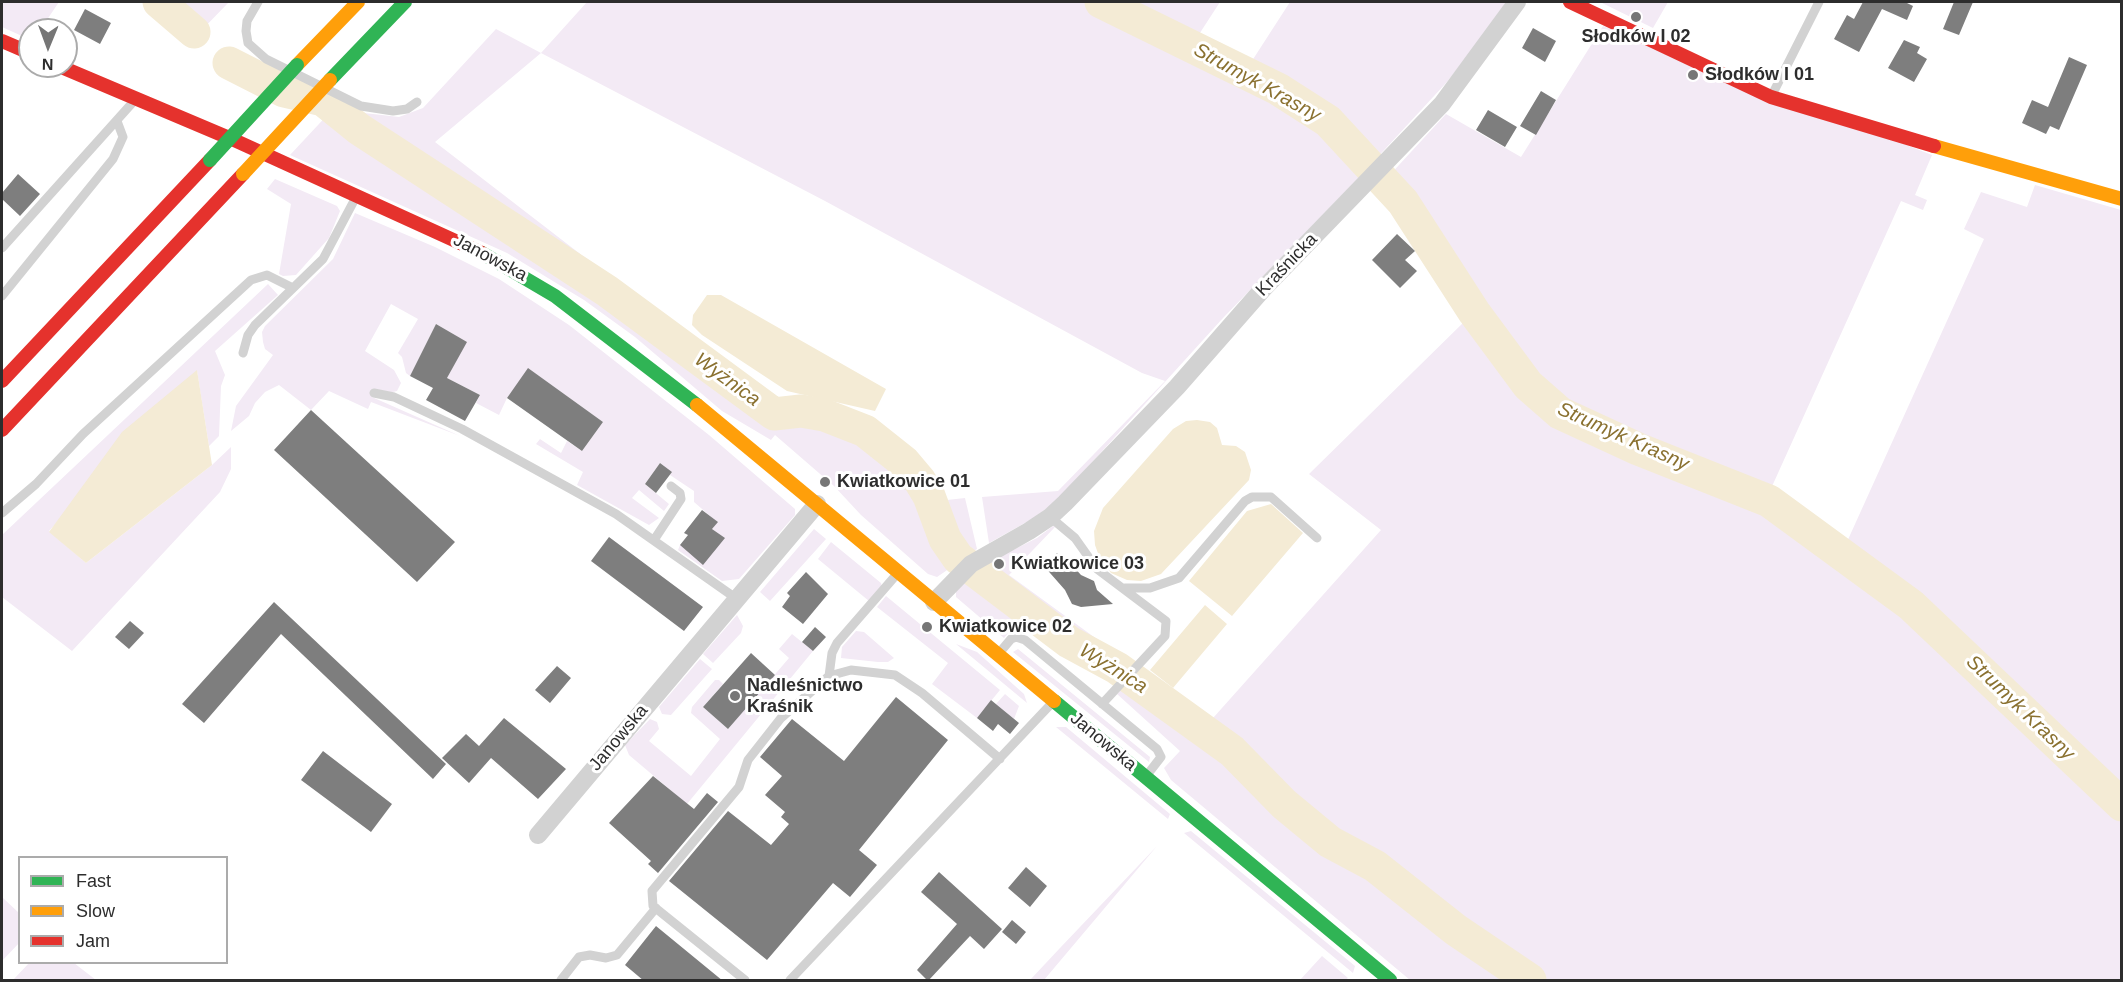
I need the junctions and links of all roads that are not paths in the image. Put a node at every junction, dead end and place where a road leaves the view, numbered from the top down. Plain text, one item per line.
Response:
1 (258, 2) edge
2 (358, 2) edge
3 (405, 2) edge
4 (1517, 2) edge
5 (1570, 2) edge
6 (1819, 2) edge
7 (2, 41) edge
8 (18, 48) edge
9 (78, 74) edge
10 (1771, 97) junction
11 (134, 98) junction
12 (417, 102) dead end
13 (117, 121) junction
14 (357, 195) junction
15 (2121, 200) edge
16 (2, 248) edge
17 (293, 288) junction
18 (2, 296) edge
19 (243, 353) dead end
20 (2, 381) edge
21 (374, 393) dead end
22 (2, 430) edge
23 (670, 486) dead end
24 (817, 504) junction
25 (2, 513) edge
26 (1050, 517) junction
27 (1317, 538) dead end
28 (654, 540) junction
29 (899, 572) junction
30 (1122, 588) junction
31 (737, 599) junction
32 (934, 602) junction
33 (998, 655) junction
34 (829, 676) junction
35 (1054, 701) junction
36 (1102, 704) junction
37 (1000, 759) junction
38 (1145, 777) junction
39 (538, 835) dead end
40 (656, 908) junction
41 (561, 981) edge
42 (745, 981) edge
43 (790, 981) edge
44 (1390, 981) edge

1 - 12 lane
2 - 20 main road, bridge
3 - 22 main road, bridge
4 - 26 street, Kraśnicka
5 - 10 main road
6 - 10 lane
7 - 8 main road
9 - 11 main road, Janowska
10 - 15 main road
11 - 13 lane
11 - 14 main road, Janowska
13 - 16 lane
13 - 18 lane
14 - 17 lane
14 - 24 main road, Janowska
17 - 19 lane
17 - 25 lane
21 - 28 lane
23 - 28 lane
24 - 29 main road, Janowska
24 - 31 street, Janowska
26 - 30 lane
26 - 32 street, Kraśnicka
27 - 30 lane
28 - 31 lane
29 - 32 main road, Janowska
29 - 34 lane
30 - 36 lane
31 - 39 street, Janowska
32 - 33 main road, Janowska
33 - 35 main road, Janowska
33 - 36 lane
34 - 37 lane
34 - 40 lane
35 - 37 lane
35 - 38 main road, Janowska
36 - 38 lane
37 - 43 lane
38 - 44 main road, Janowska
40 - 41 lane
40 - 42 lane

